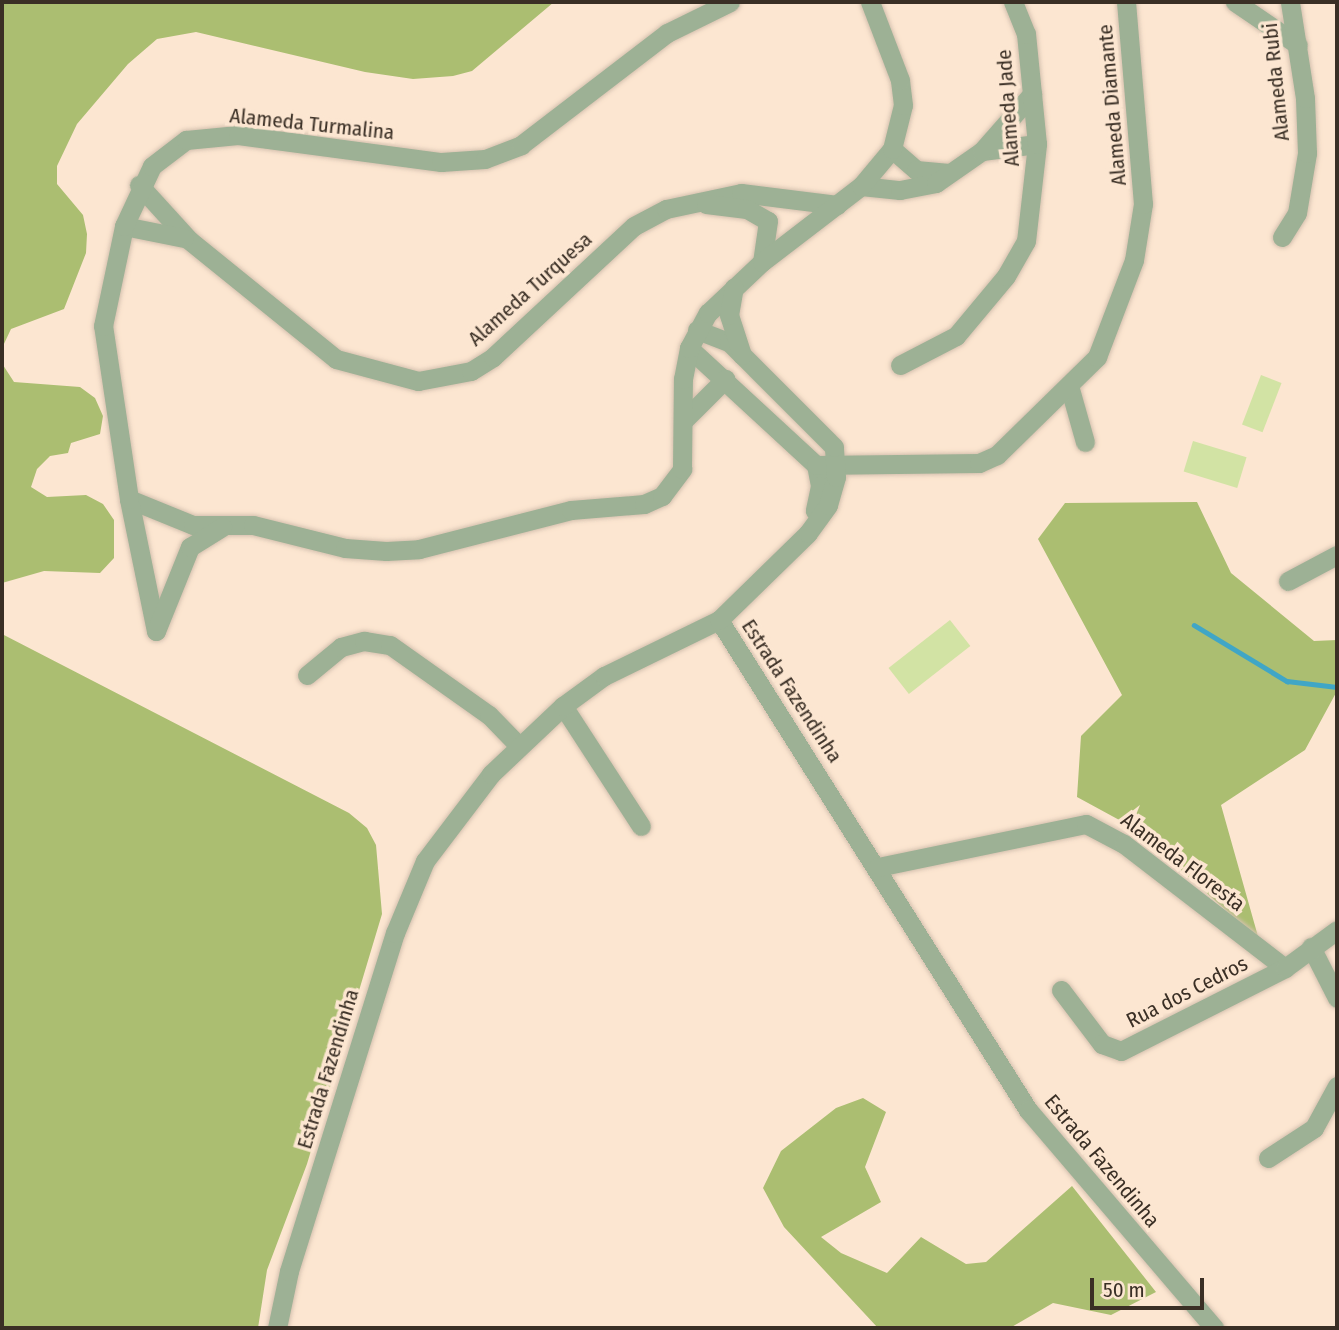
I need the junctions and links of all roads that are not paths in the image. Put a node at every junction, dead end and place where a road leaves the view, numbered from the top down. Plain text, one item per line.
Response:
1 (730, 2) edge
2 (1013, 2) edge
3 (1126, 2) edge
4 (1235, 2) edge
5 (1290, 2) edge
6 (870, 3) edge
7 (1298, 45) junction
8 (1032, 94) junction
9 (1037, 144) junction
10 (892, 149) junction
11 (982, 151) junction
12 (953, 173) junction
13 (138, 186) junction
14 (861, 186) junction
15 (684, 203) junction
16 (837, 205) junction
17 (124, 226) junction
18 (1282, 237) dead end
19 (189, 240) junction
20 (762, 262) junction
21 (734, 287) junction
22 (693, 339) junction
23 (742, 355) junction
24 (900, 365) dead end
25 (757, 373) junction
26 (732, 384) junction
27 (1070, 388) junction
28 (685, 419) junction
29 (820, 428) junction
30 (1085, 442) dead end
31 (800, 447) junction
32 (837, 463) junction
33 (816, 465) junction
34 (129, 499) junction
35 (223, 526) junction
36 (808, 533) junction
37 (1337, 555) edge
38 (1287, 581) dead end
39 (719, 620) junction
40 (307, 675) dead end
41 (562, 706) junction
42 (519, 746) junction
43 (641, 826) dead end
44 (878, 867) junction
45 (1337, 930) edge
46 (1311, 947) junction
47 (1285, 968) junction
48 (1061, 990) dead end
49 (1337, 998) edge
50 (1337, 1086) edge
51 (1268, 1158) dead end
52 (277, 1328) edge
53 (1214, 1328) edge

1 - 13 street, Alameda Turmalina
2 - 8 street, Alameda Jade
3 - 27 street, Alameda Diamante
4 - 7 street
5 - 7 street, Alameda Rubi
6 - 10 street
7 - 18 street, Alameda Rubi
8 - 9 street, Alameda Jade
8 - 11 street
9 - 11 street
9 - 24 street, Alameda Jade
10 - 12 street
10 - 14 street
11 - 12 street
12 - 14 street
13 - 17 street, Alameda Turmalina
13 - 19 street, Alameda Turquesa
14 - 16 street
15 - 16 street, Alameda Turquesa
15 - 19 street, Alameda Turquesa
15 - 20 street
16 - 20 street
17 - 19 street, Alameda Turquesa
17 - 34 street, Alameda Turmalina
20 - 21 street
21 - 22 street
21 - 23 street
22 - 23 street
22 - 26 street
22 - 28 street
23 - 25 street
25 - 26 street
25 - 29 street
26 - 28 street
26 - 31 street
27 - 30 street
27 - 32 street, Alameda Diamante
28 - 35 street
29 - 31 street
29 - 32 street
31 - 33 street
32 - 33 street, Alameda Diamante
32 - 36 street
33 - 36 street
34 - 35 street
34 - 35 street, Alameda Turmalina
36 - 39 street
37 - 38 street
39 - 41 street, Estrada Fazendinha
39 - 44 street, Estrada Fazendinha
40 - 42 street
41 - 42 street, Estrada Fazendinha
41 - 43 street
42 - 52 street, Estrada Fazendinha
44 - 47 street, Alameda Floresta
44 - 53 street, Estrada Fazendinha
45 - 46 street, Rua dos Cedros
46 - 47 street, Rua dos Cedros
46 - 49 street
47 - 48 street, Rua dos Cedros
50 - 51 street

